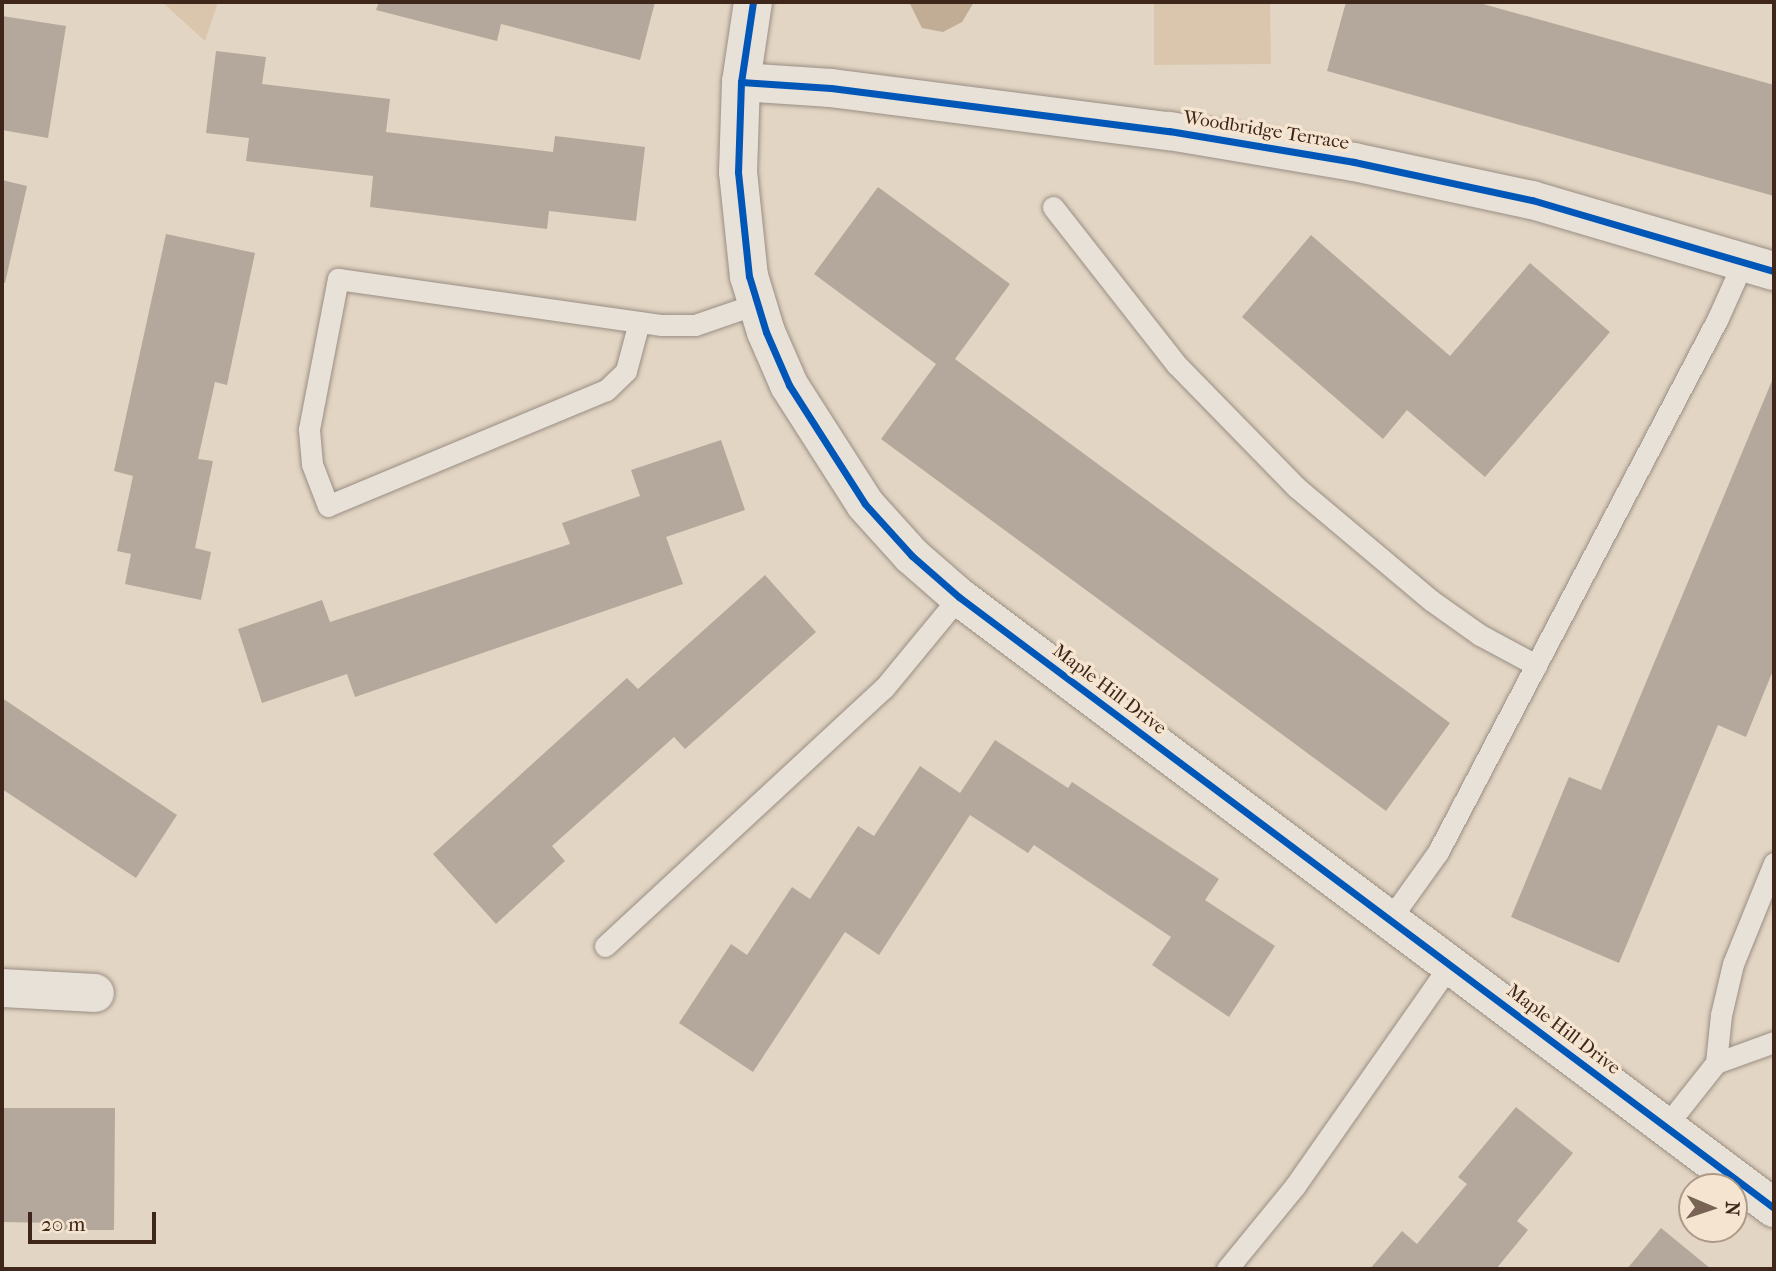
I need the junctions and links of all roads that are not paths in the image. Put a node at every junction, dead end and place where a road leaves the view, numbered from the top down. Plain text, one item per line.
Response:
1 (753, 2) edge
2 (741, 82) junction
3 (1053, 207) dead end
4 (1759, 265) edge
5 (756, 303) junction
6 (639, 322) junction
7 (959, 597) junction
8 (1536, 666) junction
9 (1774, 863) edge
10 (1390, 919) junction
11 (605, 946) dead end
12 (1450, 965) junction
13 (2, 988) edge
14 (95, 993) dead end
15 (1774, 1042) edge
16 (1716, 1063) junction
17 (1666, 1126) junction
18 (1774, 1208) edge
19 (1227, 1269) edge

1 - 2 street, Maple Hill Drive
2 - 4 street, Woodbridge Terrace
2 - 5 street, Maple Hill Drive
3 - 8 lane
4 - 8 lane
5 - 6 lane
5 - 7 street, Maple Hill Drive
6 - 6 lane
7 - 10 street, Maple Hill Drive
7 - 11 lane
8 - 10 lane
9 - 16 lane
10 - 12 street, Maple Hill Drive
12 - 17 street, Maple Hill Drive
12 - 19 lane
13 - 14 street
15 - 16 lane
16 - 17 lane
17 - 18 street, Maple Hill Drive

